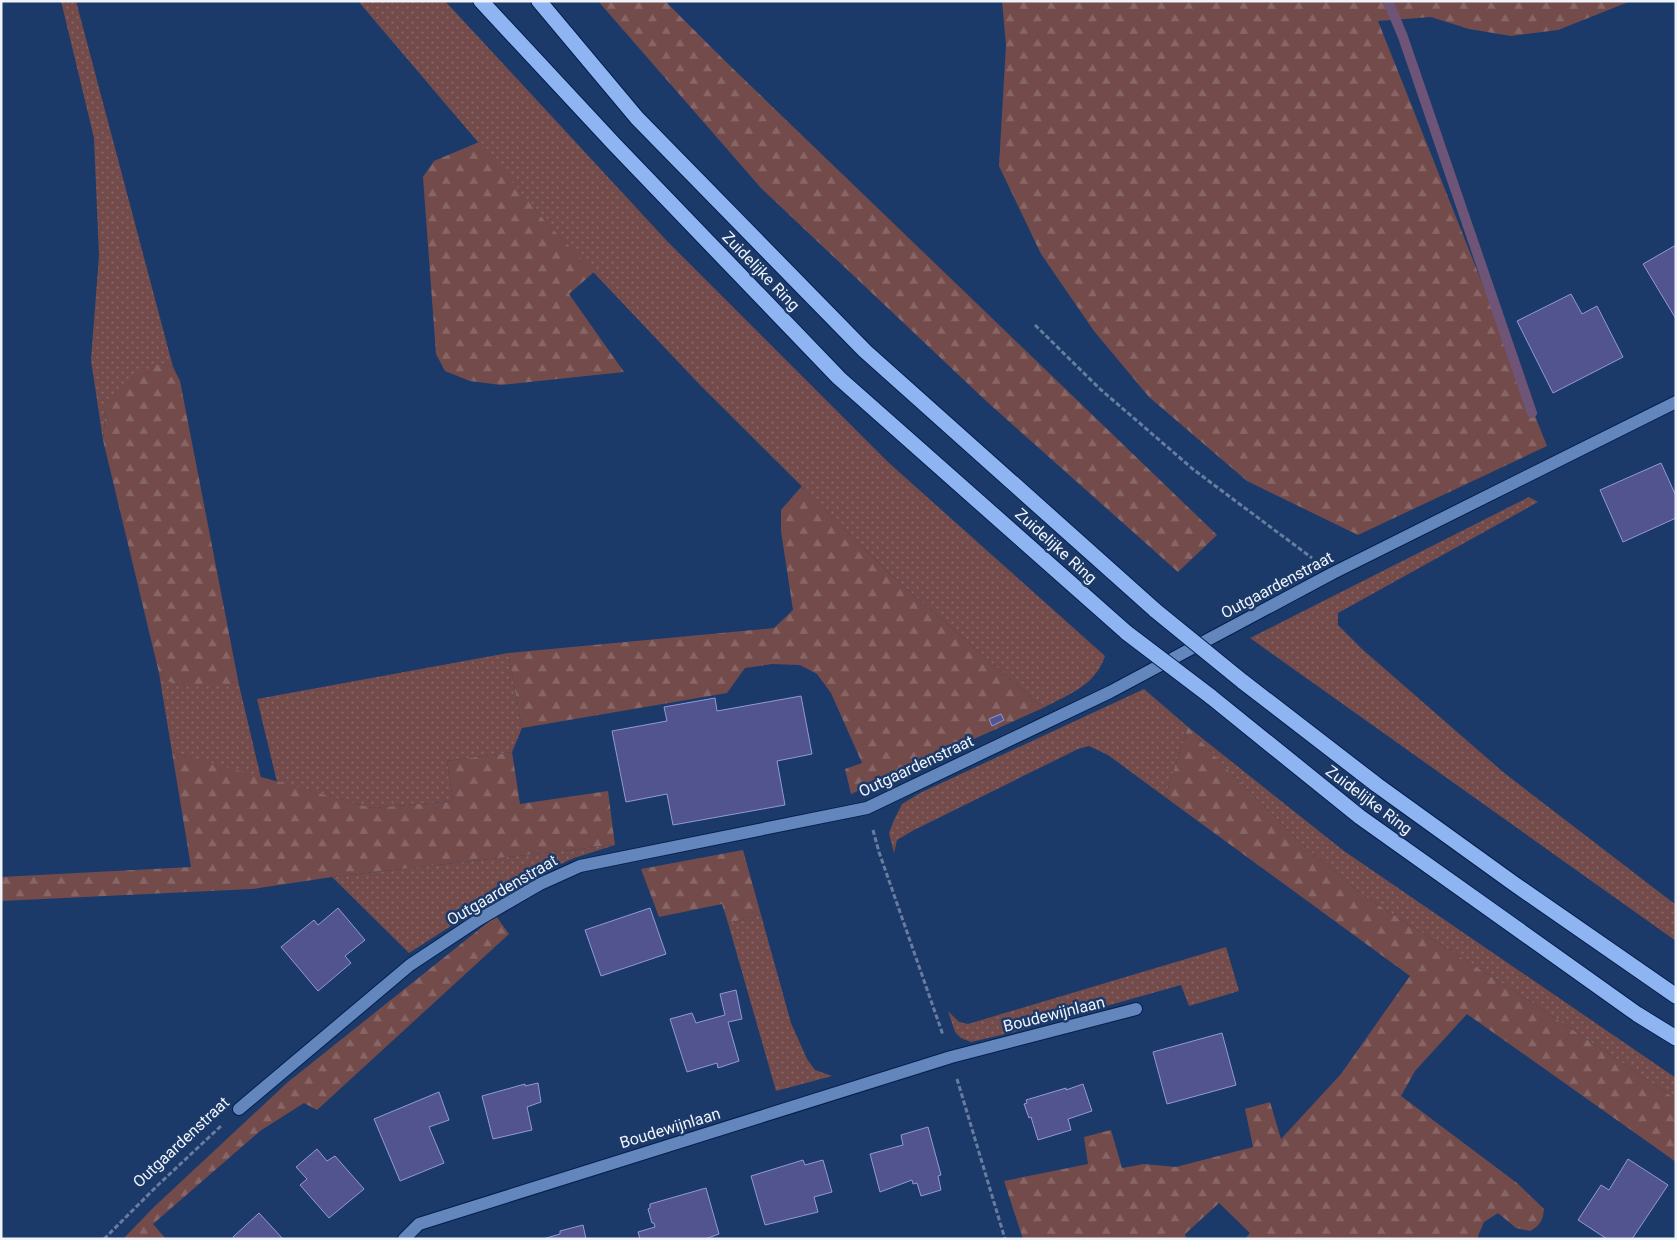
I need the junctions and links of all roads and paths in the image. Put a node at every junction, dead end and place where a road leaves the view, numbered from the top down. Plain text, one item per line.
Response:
1 (481, 1) edge
2 (539, 1) edge
3 (1035, 325) dead end
4 (1676, 402) edge
5 (1333, 573) junction
6 (867, 808) junction
7 (1676, 996) edge
8 (1136, 1009) dead end
9 (1676, 1038) edge
10 (951, 1057) junction
11 (239, 1109) joint
12 (104, 1239) edge
13 (404, 1239) edge
14 (1006, 1239) edge

1 - 9 highway, Zuidelijke Ring, bridge
2 - 7 highway, Zuidelijke Ring, bridge
3 - 5 path
4 - 5 street, Outgaardenstraat
5 - 6 street, Outgaardenstraat
6 - 10 path
6 - 11 street, Outgaardenstraat
8 - 10 street, Boudewijnlaan
10 - 13 street, Boudewijnlaan
10 - 14 path
11 - 12 path, Outgaardenstraat

